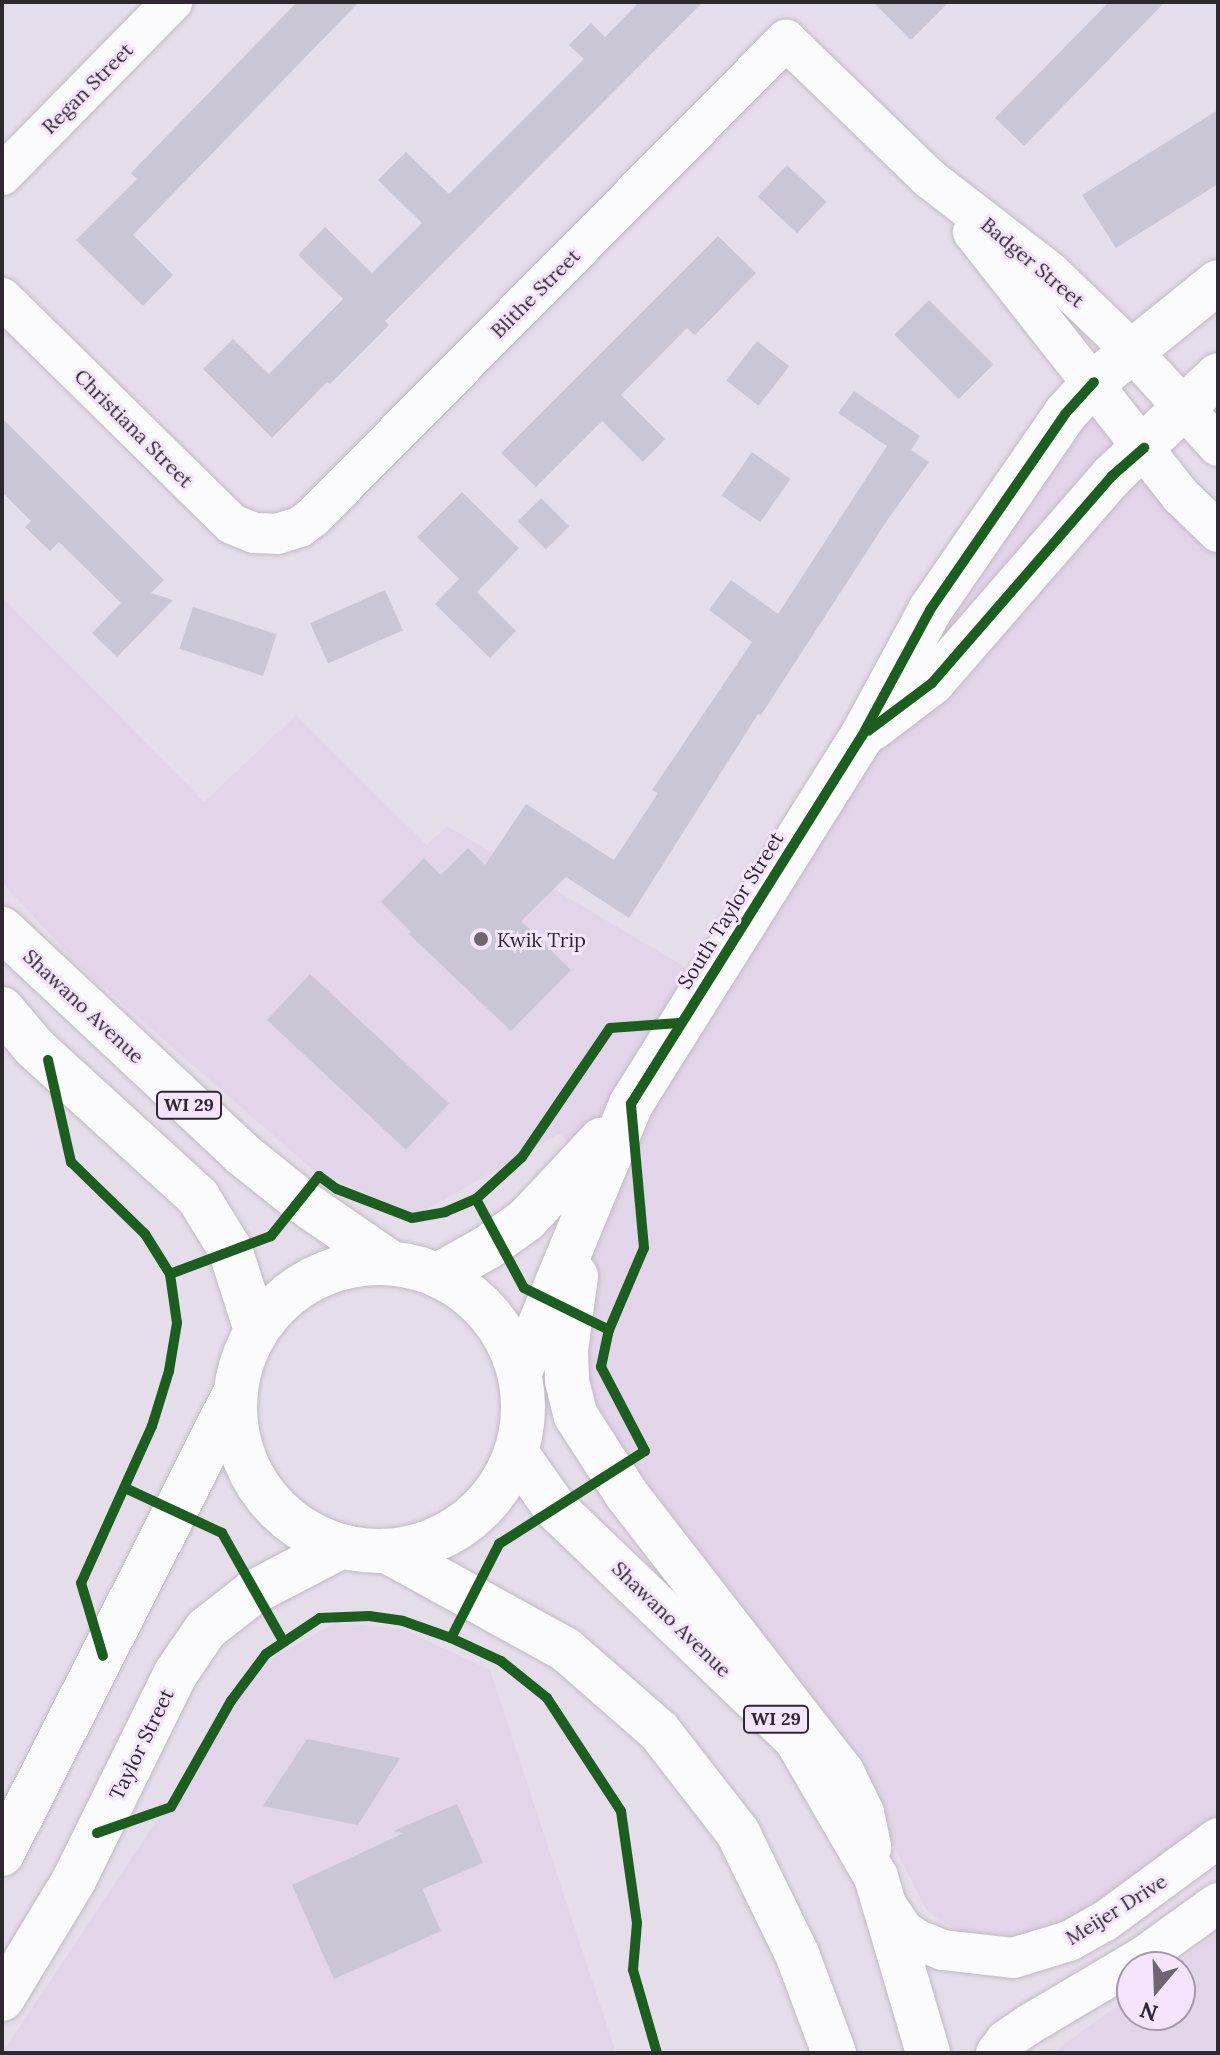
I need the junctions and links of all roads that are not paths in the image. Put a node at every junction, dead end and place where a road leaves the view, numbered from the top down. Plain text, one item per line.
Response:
1 (172, 2) edge
2 (786, 40) joint
3 (2, 175) edge
4 (930, 179) junction
5 (1218, 282) edge
6 (2, 298) edge
7 (1132, 351) junction
8 (1218, 375) edge
9 (1094, 382) junction
10 (1183, 410) junction
11 (1218, 446) edge
12 (1144, 448) junction
13 (1218, 532) edge
14 (277, 534) joint
15 (862, 736) junction
16 (2, 929) edge
17 (2, 1009) edge
18 (631, 1104) junction
19 (591, 1195) junction
20 (391, 1263) junction
21 (438, 1275) junction
22 (256, 1330) junction
23 (520, 1372) junction
24 (235, 1393) junction
25 (517, 1454) junction
26 (340, 1547) junction
27 (389, 1552) junction
28 (1218, 1838) edge
29 (2, 1854) edge
30 (879, 1888) junction
31 (1218, 1903) edge
32 (2, 1999) edge
33 (834, 2053) edge
34 (928, 2053) edge
35 (996, 2053) edge

1 - 3 street, Regan Street
2 - 4 street, Badger Street
2 - 14 street, Blithe Street
4 - 7 street, Badger Street
4 - 9 street, Badger Street
5 - 7 street, South Taylor Street
6 - 14 street, Christiana Street
7 - 9 street, South Taylor Street
7 - 10 street, Badger Street
8 - 10 street, South Taylor Street
9 - 12 street, Badger Street
9 - 15 street, South Taylor Street
10 - 11 street, Badger Street
10 - 12 street, South Taylor Street
12 - 13 street, Badger Street
12 - 15 street, South Taylor Street
15 - 18 street, South Taylor Street
16 - 20 street, Shawano Avenue / WI 29
17 - 22 street, WI 29
18 - 19 street, South Taylor Street
18 - 21 street, South Taylor Street
19 - 23 street, South Taylor Street
19 - 30 street
20 - 21 street, WI 29
20 - 22 street, WI 29
21 - 23 street, WI 29
22 - 24 street, WI 29
23 - 25 street, WI 29
24 - 26 street, WI 29
24 - 29 street
25 - 27 street, WI 29
25 - 30 street, Shawano Avenue / WI 29
26 - 27 street, WI 29
26 - 32 street, Taylor Street
27 - 33 street, WI 29
28 - 30 street, Meijer Drive
30 - 34 street, Shawano Avenue / WI 29
31 - 35 street

